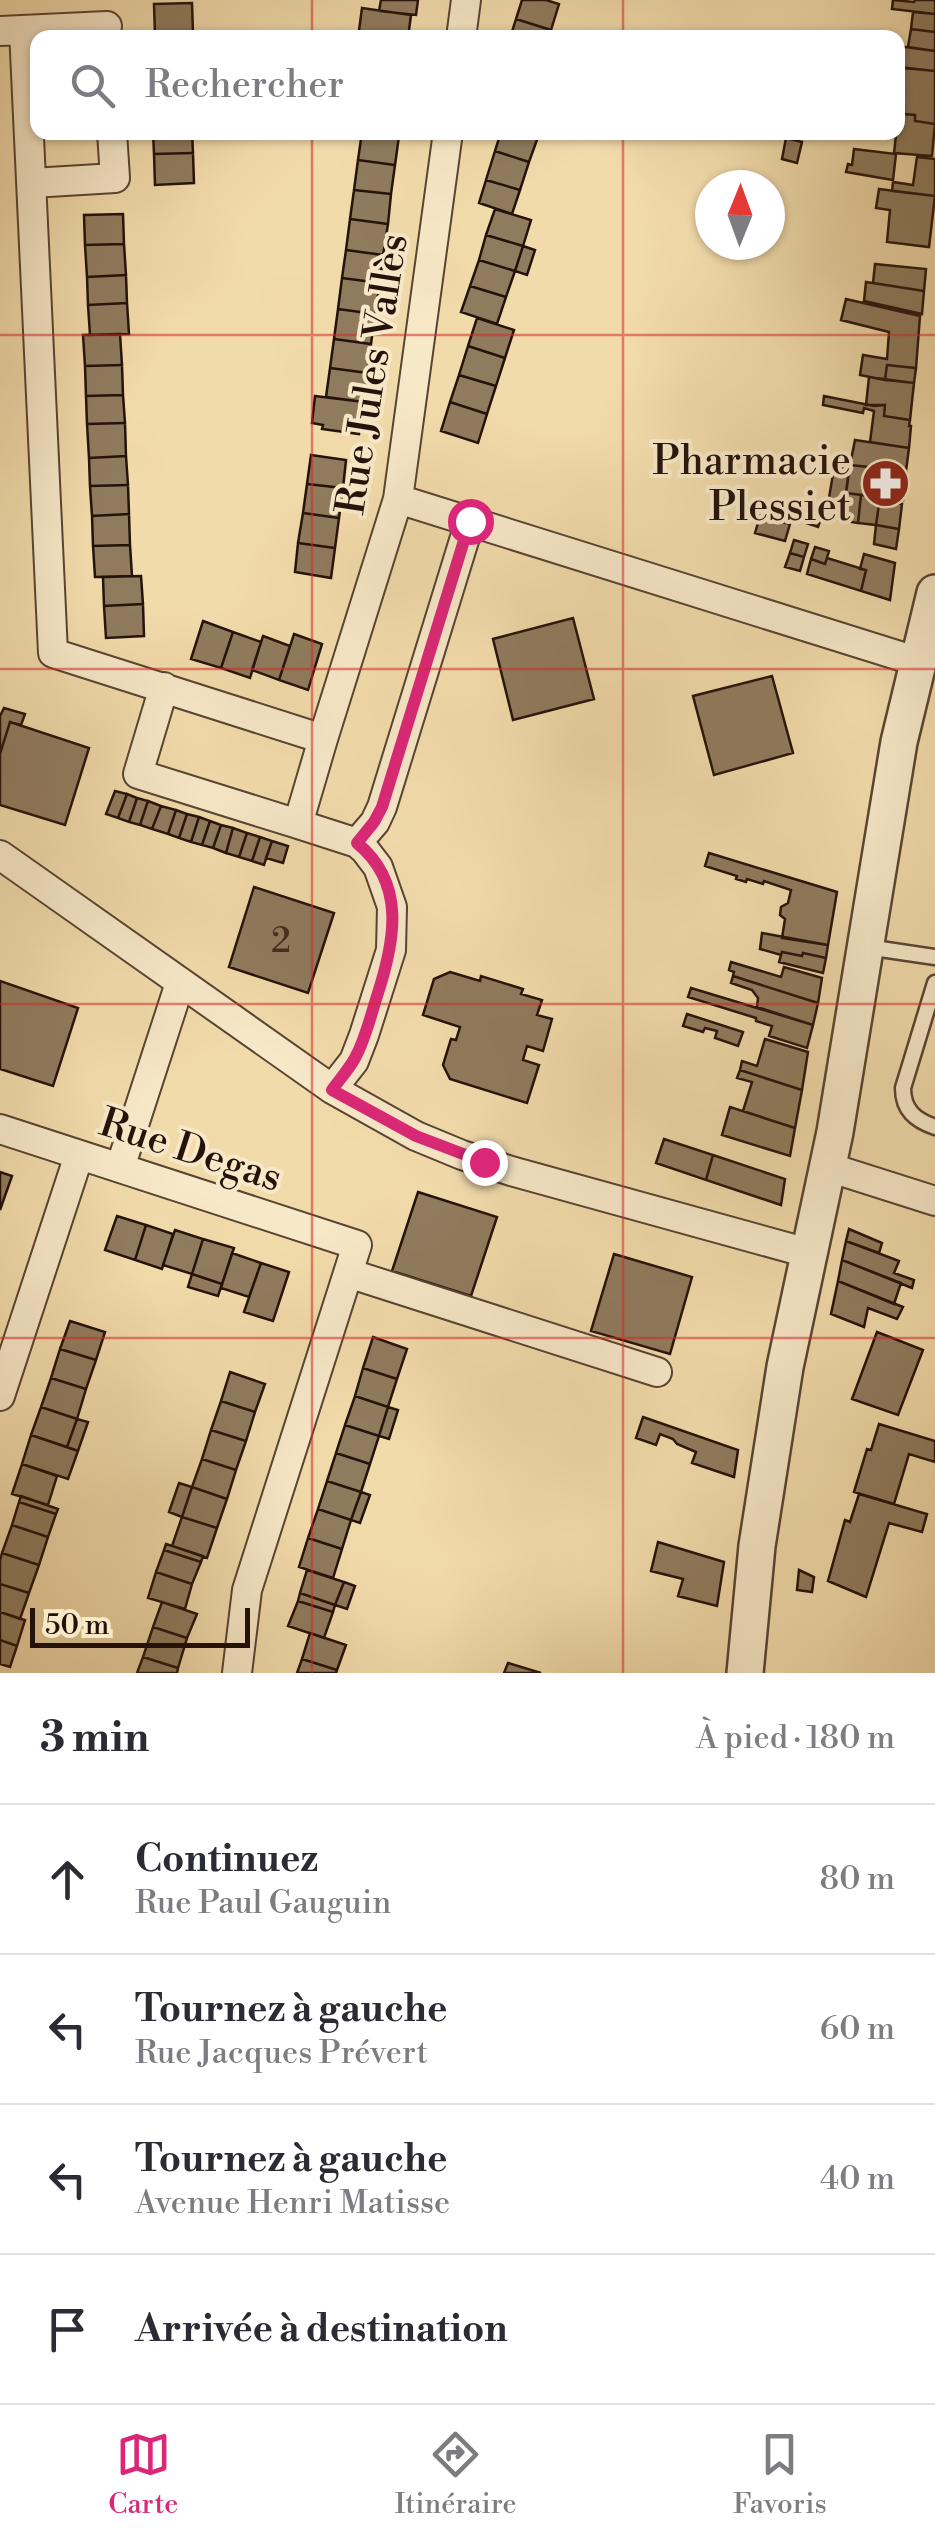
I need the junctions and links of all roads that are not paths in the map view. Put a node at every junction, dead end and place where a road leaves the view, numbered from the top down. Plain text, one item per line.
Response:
1 (466, 0) edge
2 (107, 21) edge
3 (12, 30) edge
4 (462, 30) edge
5 (113, 140) edge
6 (447, 140) edge
7 (32, 183) junction
8 (398, 498) junction
9 (470, 521) junction
10 (935, 593) edge
11 (919, 662) junction
12 (164, 688) junction
13 (323, 739) junction
14 (298, 824) junction
15 (357, 843) junction
16 (0, 856) edge
17 (866, 947) junction
18 (935, 957) edge
19 (180, 983) junction
20 (935, 983) edge
21 (332, 1090) junction
22 (935, 1127) edge
23 (0, 1129) edge
24 (79, 1155) junction
25 (120, 1168) junction
26 (828, 1168) junction
27 (935, 1202) edge
28 (808, 1253) junction
29 (348, 1273) junction
30 (657, 1372) dead end
31 (0, 1396) edge
32 (237, 1673) edge
33 (745, 1673) edge

1 - 4 street
2 - 3 street
3 - 7 street
5 - 7 street
6 - 8 street, Rue Jules Vallès
7 - 12 street
8 - 9 street
8 - 13 street, Rue Jules Vallès
9 - 11 street
9 - 15 street
10 - 11 street
11 - 17 street
12 - 13 street
12 - 14 street
13 - 14 street, Rue Jules Vallès
14 - 15 street
15 - 21 street
16 - 19 street
17 - 18 lane
17 - 26 street
19 - 21 street
19 - 25 street
20 - 22 lane
21 - 28 street
23 - 24 street, Rue Degas
24 - 25 street, Rue Degas
24 - 31 street
25 - 29 street, Rue Degas
26 - 27 street
26 - 28 street
28 - 33 street
29 - 30 street
29 - 32 street

